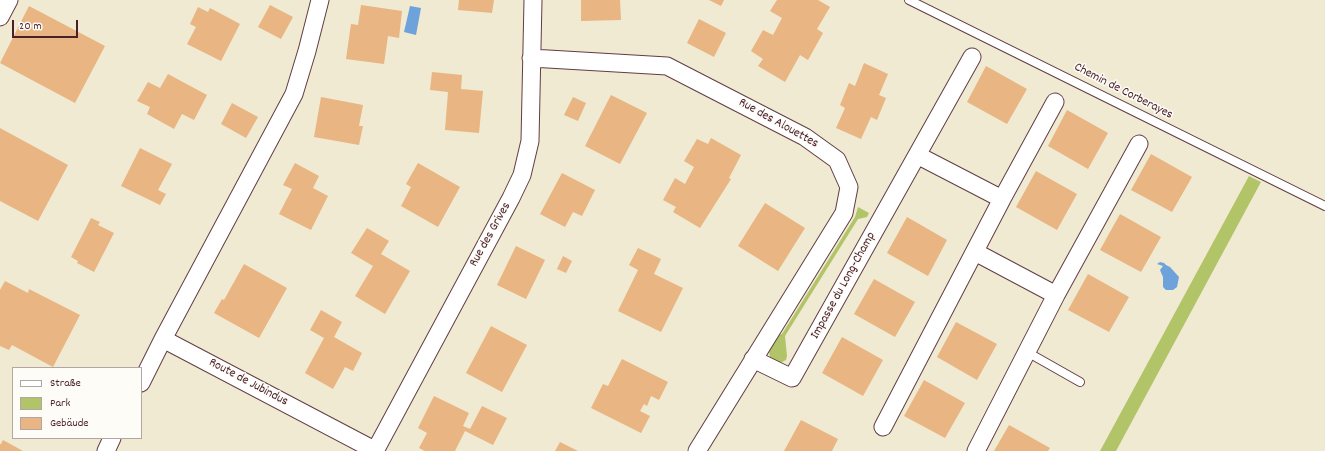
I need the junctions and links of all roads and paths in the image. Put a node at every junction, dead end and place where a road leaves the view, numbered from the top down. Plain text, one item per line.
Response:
1 (9, 0) edge
2 (320, 0) edge
3 (534, 0) edge
4 (909, 0) edge
5 (0, 17) edge
6 (972, 57) dead end
7 (531, 58) junction
8 (1055, 102) dead end
9 (1139, 144) dead end
10 (917, 155) junction
11 (1002, 199) junction
12 (1325, 206) edge
13 (974, 252) junction
14 (1056, 295) junction
15 (163, 339) junction
16 (1027, 352) junction
17 (753, 359) junction
18 (142, 381) edge
19 (1080, 382) dead end
20 (883, 427) dead end
21 (112, 439) edge
22 (106, 451) edge
23 (376, 451) edge
24 (697, 451) edge
25 (976, 451) edge

1 - 5 street
2 - 15 street
3 - 7 street, Rue des Grives
4 - 12 lane, Chemin de Corberayes
6 - 10 street, Impasse du Long-Champ
7 - 17 street, Rue des Alouettes
7 - 23 street, Rue des Grives
8 - 11 street
9 - 14 street
10 - 11 street
10 - 17 street, Impasse du Long-Champ
11 - 13 street
13 - 14 street
13 - 20 street
14 - 16 street
15 - 18 street
15 - 23 street, Route de Jubindus
16 - 19 lane
16 - 25 street
17 - 24 street, Rue des Alouettes
21 - 22 street

